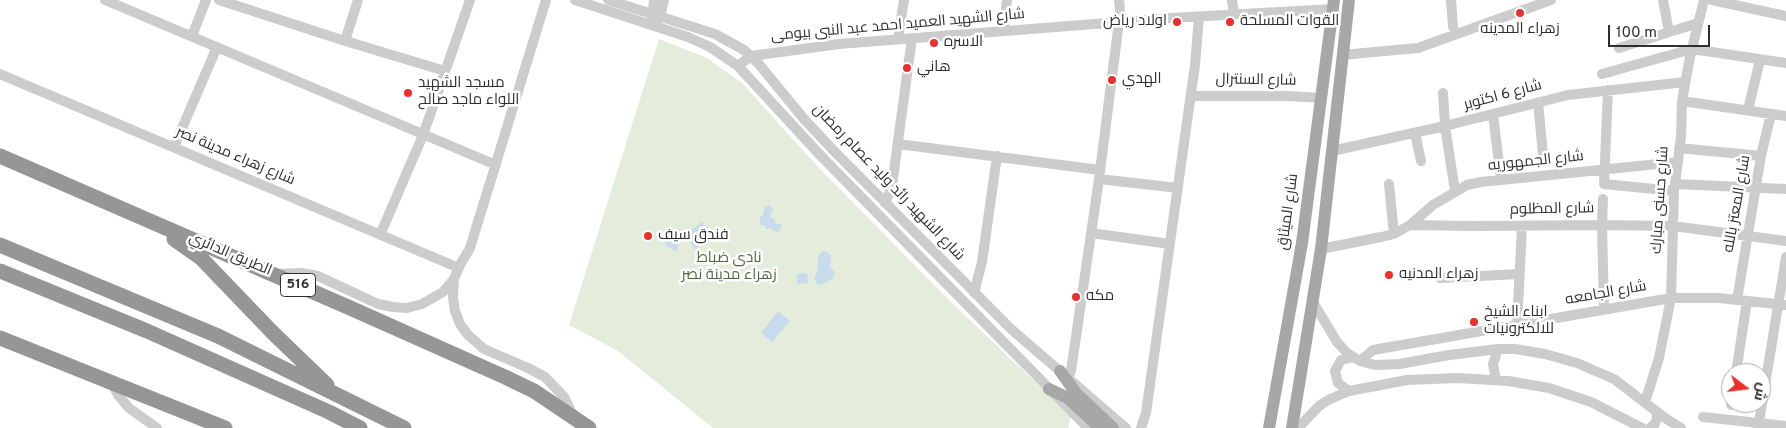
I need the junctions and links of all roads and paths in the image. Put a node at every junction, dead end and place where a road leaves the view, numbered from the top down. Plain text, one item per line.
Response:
1 (106, 0) edge
2 (206, 0) edge
3 (221, 0) edge
4 (358, 0) edge
5 (470, 0) edge
6 (546, 0) edge
7 (575, 0) edge
8 (608, 0) edge
9 (654, 0) edge
10 (664, 0) edge
11 (904, 0) edge
12 (1007, 0) edge
13 (1119, 0) edge
14 (1232, 0) edge
15 (1349, 0) edge
16 (1451, 0) edge
17 (1551, 0) edge
18 (1663, 0) edge
19 (1704, 0) edge
20 (1712, 0) edge
21 (1333, 4) edge
22 (638, 5) edge
23 (1234, 14) junction
24 (656, 15) junction
25 (1786, 16) edge
26 (1199, 17) junction
27 (1120, 22) junction
28 (1698, 23) junction
29 (653, 25) junction
30 (1453, 27) dead end
31 (1003, 31) junction
32 (1669, 32) junction
33 (192, 36) junction
34 (912, 38) junction
35 (898, 39) junction
36 (345, 41) junction
37 (217, 47) junction
38 (1620, 48) dead end
39 (1692, 49) junction
40 (1342, 55) junction
41 (751, 56) junction
42 (1760, 60) junction
43 (1786, 63) edge
44 (738, 66) junction
45 (445, 71) junction
46 (0, 74) edge
47 (1602, 74) dead end
48 (1685, 82) junction
49 (1608, 90) junction
50 (1443, 93) dead end
51 (1191, 96) junction
52 (1322, 98) junction
53 (1682, 101) junction
54 (1538, 102) junction
55 (1748, 110) junction
56 (1493, 114) junction
57 (1771, 114) junction
58 (1786, 116) edge
59 (1445, 126) junction
60 (1415, 133) junction
61 (423, 135) junction
62 (898, 144) junction
63 (174, 147) junction
64 (1680, 148) junction
65 (1332, 151) junction
66 (1542, 155) dead end
67 (0, 156) edge
68 (997, 156) junction
69 (1761, 156) junction
70 (1421, 161) dead end
71 (1678, 162) junction
72 (496, 166) junction
73 (1605, 170) junction
74 (1100, 174) junction
75 (1501, 180) junction
76 (1389, 184) dead end
77 (1675, 187) junction
78 (1756, 187) junction
79 (1178, 188) junction
80 (1786, 190) edge
81 (1455, 191) junction
82 (1603, 199) dead end
83 (885, 203) junction
84 (140, 217) junction
85 (1602, 224) junction
86 (1410, 225) junction
87 (1522, 226) junction
88 (1673, 226) junction
89 (1091, 233) junction
90 (1394, 234) junction
91 (380, 235) junction
92 (1748, 235) junction
93 (1786, 241) edge
94 (1170, 244) junction
95 (0, 245) edge
96 (1321, 249) junction
97 (1786, 257) edge
98 (458, 268) junction
99 (951, 270) junction
100 (0, 271) edge
101 (274, 274) junction
102 (1519, 274) junction
103 (1440, 278) dead end
104 (454, 279) junction
105 (942, 280) junction
106 (974, 293) junction
107 (1670, 298) junction
108 (1742, 300) junction
109 (1313, 302) junction
110 (1782, 305) edge
111 (1604, 309) junction
112 (1517, 326) junction
113 (0, 338) edge
114 (1498, 349) junction
115 (1356, 359) junction
116 (1737, 363) edge
117 (1064, 375) junction
118 (1496, 380) junction
119 (110, 382) junction
120 (1049, 389) junction
121 (1348, 391) junction
122 (335, 393) junction
123 (1645, 402) junction
124 (1656, 411) junction
125 (574, 416) junction
126 (1704, 417) dead end
127 (1759, 425) edge
128 (1786, 426) edge
129 (157, 428) edge
130 (225, 428) edge
131 (360, 428) edge
132 (404, 428) edge
133 (589, 428) edge
134 (1088, 428) edge
135 (1100, 428) edge
136 (1113, 428) edge
137 (1126, 428) edge
138 (1141, 428) edge
139 (1269, 428) edge
140 (1292, 428) edge
141 (1298, 428) edge
142 (1642, 428) edge
143 (1650, 428) edge
144 (1681, 428) edge

1 - 33 street
2 - 33 street
3 - 36 street
4 - 36 street
5 - 45 street
6 - 72 street
7 - 29 street, شارع الشهيد رائد وليد عصام رمضان
8 - 22 street, شارع الشهيد رائد وليد عصام رمضان
9 - 24 street
10 - 24 street
11 - 35 street
12 - 31 street
13 - 27 street
14 - 23 street
15 - 40 main road
16 - 30 street
17 - 40 street
18 - 32 street
19 - 28 street, شارع حسنى مبارك
20 - 25 street
21 - 23 street, شارع الشهيد العميد احمد عبد النبى بيومى
21 - 52 main road, شارع الميثاق
22 - 24 street, شارع الشهيد رائد وليد عصام رمضان
23 - 26 street, شارع الشهيد العميد احمد عبد النبى بيومى
24 - 29 street
24 - 41 street, شارع الشهيد رائد وليد عصام رمضان
26 - 27 street, شارع الشهيد العميد احمد عبد النبى بيومى
26 - 51 street
27 - 31 street, شارع الشهيد العميد احمد عبد النبى بيومى
27 - 74 street
28 - 32 street
28 - 39 street, شارع حسنى مبارك
29 - 44 street, شارع الشهيد رائد وليد عصام رمضان
31 - 34 street, شارع الشهيد العميد احمد عبد النبى بيومى
32 - 38 street
33 - 37 street
34 - 35 street, شارع الشهيد العميد احمد عبد النبى بيومى
34 - 62 street
35 - 41 street, شارع الشهيد العميد احمد عبد النبى بيومى
36 - 45 street
37 - 61 street
37 - 63 street
39 - 42 street
39 - 47 street
39 - 48 street, شارع حسنى مبارك
40 - 65 main road
41 - 44 street, شارع الشهيد العميد احمد عبد النبى بيومى
41 - 83 street, شارع الشهيد رائد وليد عصام رمضان
42 - 43 street
42 - 55 street
44 - 105 street, شارع الشهيد رائد وليد عصام رمضان
45 - 61 street
46 - 63 street, شارع زهراء مدينة نصر
48 - 49 street, شارع 6 اكتوبر
48 - 53 street, شارع حسنى مبارك
49 - 54 street, شارع 6 اكتوبر
49 - 73 street
50 - 59 street
51 - 52 street, شارع السنترال
51 - 79 street
52 - 139 main road, شارع الميثاق
53 - 55 street
53 - 64 street, شارع حسنى مبارك
54 - 56 street, شارع 6 اكتوبر
54 - 66 street
55 - 57 street
56 - 59 street, شارع 6 اكتوبر
56 - 75 street
57 - 58 street
57 - 69 street, شارع المعتز بالله
59 - 60 street, شارع 6 اكتوبر
59 - 81 street
60 - 65 street, شارع 6 اكتوبر
60 - 70 street
61 - 72 street
61 - 91 street
62 - 68 street
62 - 83 street
63 - 91 street, شارع زهراء مدينة نصر
64 - 69 street
64 - 71 street, شارع حسنى مبارك
65 - 96 main road
67 - 84 highway, الطريق الدائري / 516
68 - 74 street
68 - 106 street
69 - 78 street, شارع المعتز بالله
71 - 73 street, شارع الجمهوريه
71 - 77 street, شارع حسنى مبارك
72 - 98 street
73 - 75 street, شارع الجمهوريه
73 - 77 street
74 - 79 street
74 - 89 street
75 - 81 street, شارع الجمهوريه
76 - 90 street
77 - 78 street
77 - 88 street, شارع حسنى مبارك
78 - 80 street
78 - 92 street, شارع المعتز بالله
79 - 94 street
81 - 86 street, شارع الجمهوريه
82 - 85 street
83 - 99 street, شارع الشهيد رائد وليد عصام رمضان
84 - 101 highway, الطريق الدائري / 516
84 - 122 highway
85 - 87 street, شارع المظلوم
85 - 88 street, شارع المظلوم
85 - 111 street
86 - 87 street, شارع المظلوم
86 - 90 street, شارع المظلوم
87 - 102 street
88 - 92 street, شارع المظلوم
88 - 107 street, شارع حسنى مبارك
89 - 94 street
89 - 117 street
90 - 96 street, شارع المظلوم
91 - 98 street, شارع زهراء مدينة نصر
92 - 93 street, شارع المظلوم
92 - 108 street, شارع المعتز بالله
94 - 138 street
95 - 122 highway
96 - 109 main road
97 - 110 street
98 - 104 street
99 - 105 street
99 - 106 street, شارع الشهيد رائد وليد عصام رمضان
100 - 131 highway
101 - 104 street
101 - 125 highway, الطريق الدائري / 516
102 - 103 street
102 - 112 street
104 - 125 street
105 - 120 street, شارع الشهيد رائد وليد عصام رمضان
106 - 117 street, شارع الشهيد رائد وليد عصام رمضان
107 - 108 street, شارع الجامعه
107 - 111 street, شارع الجامعه
107 - 123 street, شارع حسنى مبارك
108 - 110 street, شارع الجامعه
108 - 116 street, شارع المعتز بالله
109 - 115 street
109 - 140 main road
110 - 127 street
111 - 112 street, شارع الجامعه
112 - 115 street, شارع الجامعه
113 - 119 highway
114 - 115 street
114 - 118 street
114 - 123 street
115 - 121 street
117 - 136 main road
117 - 137 street, شارع الشهيد رائد وليد عصام رمضان
118 - 121 street
118 - 142 street
119 - 129 street
119 - 130 highway
120 - 134 street, شارع الشهيد رائد وليد عصام رمضان
120 - 135 main road
121 - 141 street
122 - 132 highway
123 - 124 street
124 - 143 street
124 - 144 street
125 - 133 highway, الطريق الدائري / 516
126 - 127 street
127 - 128 street

